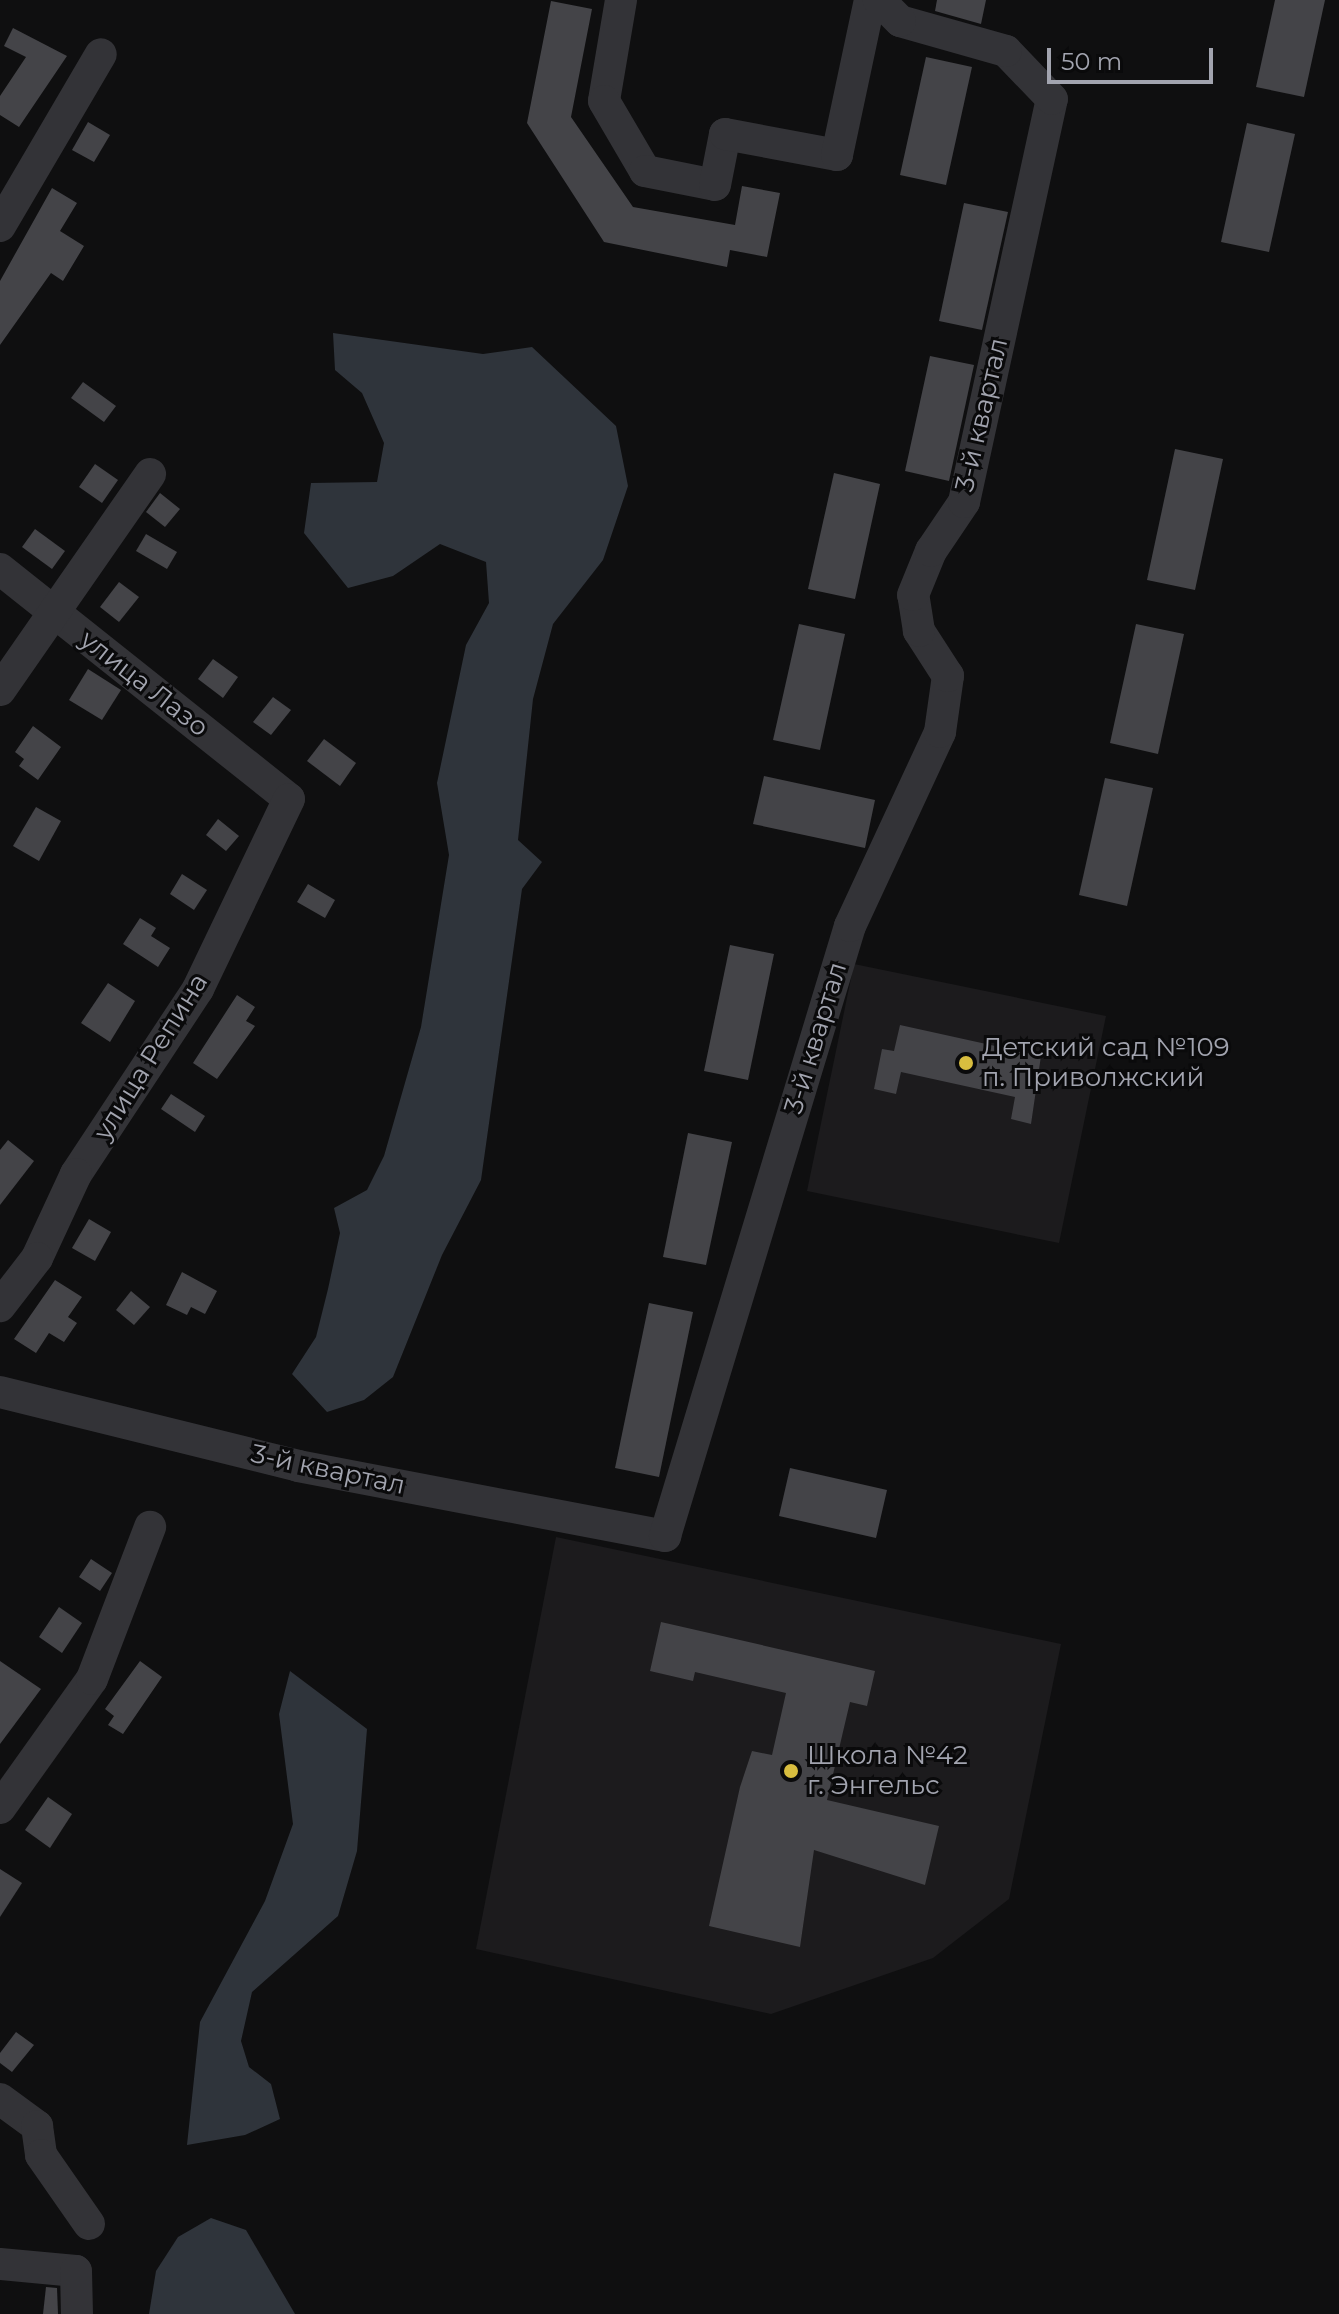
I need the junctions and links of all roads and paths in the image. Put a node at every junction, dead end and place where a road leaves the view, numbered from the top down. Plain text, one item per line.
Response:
1 (621, 0) edge
2 (870, 0) edge
3 (879, 0) edge
4 (101, 54) dead end
5 (0, 226) edge
6 (150, 474) dead end
7 (0, 569) edge
8 (51, 611) junction
9 (0, 690) edge
10 (289, 799) joint
11 (0, 1306) edge
12 (0, 1392) edge
13 (150, 1527) dead end
14 (0, 1808) edge
15 (0, 2099) edge
16 (89, 2224) dead end
17 (0, 2264) edge
18 (77, 2314) edge

1 - 2 street
3 - 12 street, 3-й квартал
4 - 5 street
6 - 8 street
7 - 8 street, улица Лазо
8 - 9 street
8 - 10 street, улица Лазо
10 - 11 street, улица Репина
13 - 14 street
15 - 16 street
17 - 18 street

